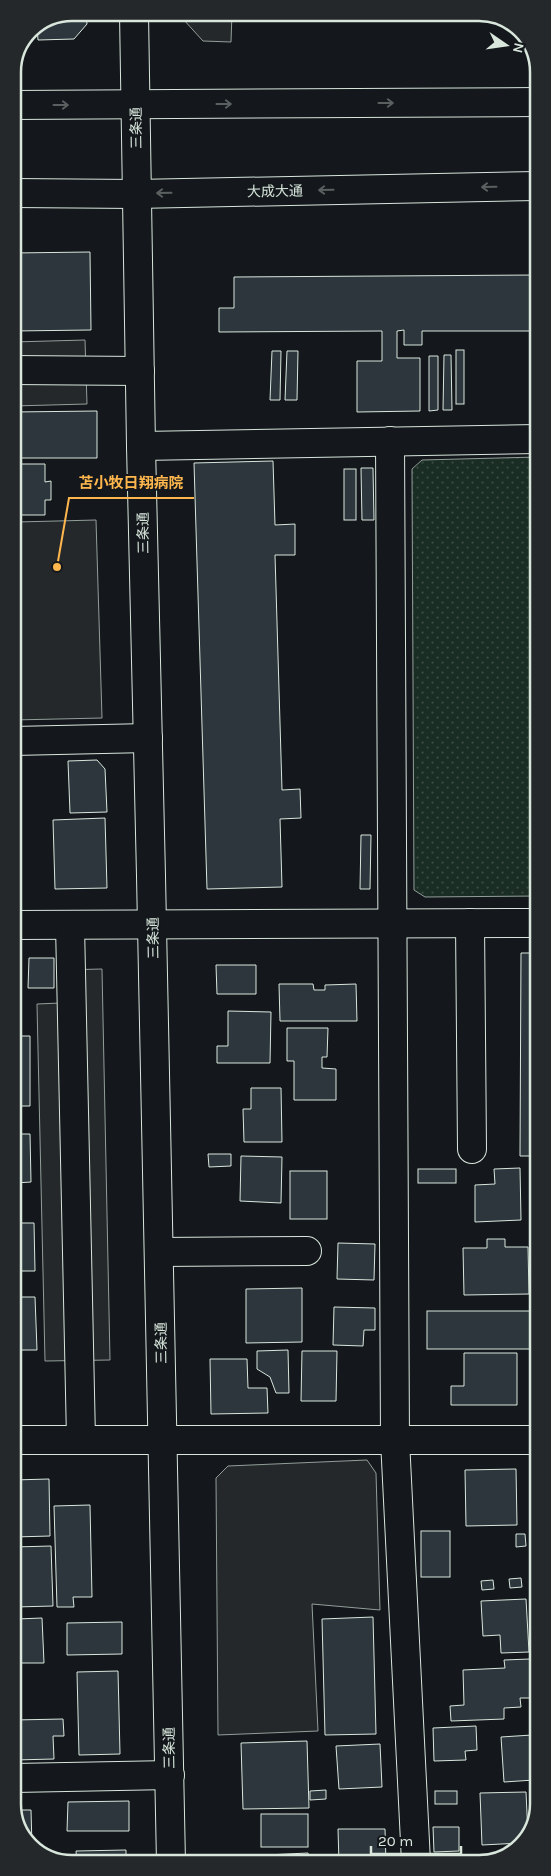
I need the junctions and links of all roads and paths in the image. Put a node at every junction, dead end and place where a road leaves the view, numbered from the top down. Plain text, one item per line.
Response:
1 (134, 21) edge
2 (530, 102) edge
3 (21, 104) edge
4 (135, 105) junction
5 (530, 186) edge
6 (21, 193) edge
7 (136, 194) junction
8 (21, 370) edge
9 (140, 371) junction
10 (530, 439) edge
11 (390, 442) junction
12 (141, 446) junction
13 (148, 738) junction
14 (21, 741) edge
15 (393, 923) junction
16 (470, 923) junction
17 (530, 923) edge
18 (21, 925) edge
19 (70, 925) junction
20 (152, 925) junction
21 (472, 1149) dead end
22 (307, 1251) dead end
23 (159, 1252) junction
24 (81, 1439) junction
25 (163, 1439) junction
26 (21, 1440) edge
27 (395, 1440) junction
28 (530, 1440) edge
29 (170, 1775) junction
30 (21, 1778) edge
31 (171, 1855) edge
32 (416, 1855) edge

1 - 4 street, 三条通
4 -> 2 street
3 -> 4 street
4 - 7 street, 三条通
5 -> 7 street, 大成大通
6 - 7 street, 大成大通
7 - 9 street, 三条通
8 - 9 street
9 - 12 street, 三条通
10 - 11 street
11 - 12 street
11 - 15 street
12 - 13 street, 三条通
13 - 14 street
13 - 20 street, 三条通
15 - 16 street
15 - 20 street
15 - 27 street
16 - 17 street
16 - 21 street
18 - 19 street
19 - 20 street
19 - 24 street
20 - 23 street, 三条通
22 - 23 street
23 - 25 street, 三条通
24 - 25 street
24 - 26 street
25 - 27 street
25 - 29 street, 三条通
27 - 28 street
27 - 32 street
29 - 30 street
29 - 31 street, 三条通

